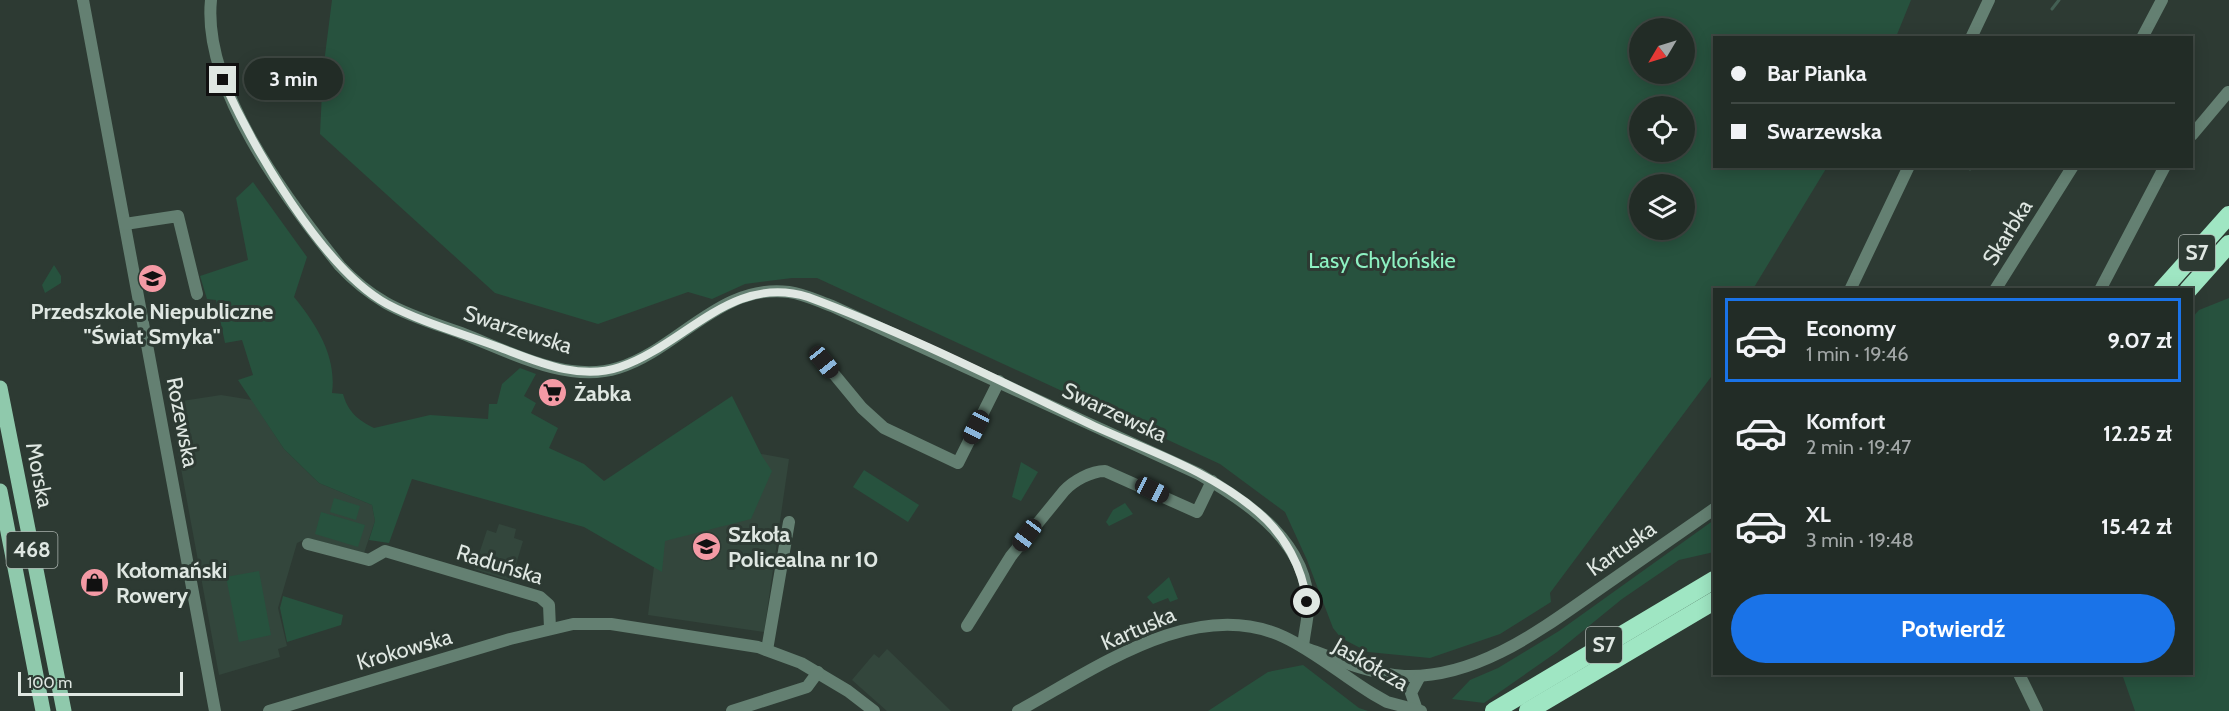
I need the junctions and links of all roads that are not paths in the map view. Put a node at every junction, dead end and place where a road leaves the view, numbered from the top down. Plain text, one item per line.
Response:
1 (83, 0) edge
2 (211, 0) edge
3 (1989, 0) edge
4 (2162, 0) edge
5 (1972, 36) edge
6 (2143, 36) edge
7 (2228, 92) edge
8 (2193, 134) edge
9 (1908, 168) edge
10 (2072, 168) edge
11 (2163, 168) edge
12 (2229, 215) edge
13 (125, 224) junction
14 (2229, 244) edge
15 (1851, 288) edge
16 (1996, 288) edge
17 (2101, 288) edge
18 (2164, 288) edge
19 (2190, 288) edge
20 (197, 294) dead end
21 (824, 362) dead end
22 (999, 381) junction
23 (0, 388) edge
24 (1212, 482) junction
25 (0, 491) edge
26 (1713, 510) edge
27 (789, 522) dead end
28 (308, 544) dead end
29 (1713, 581) edge
30 (1713, 602) edge
31 (967, 626) dead end
32 (550, 628) junction
33 (1303, 647) junction
34 (767, 650) junction
35 (818, 672) junction
36 (2019, 675) edge
37 (1420, 676) junction
38 (43, 711) edge
39 (64, 711) edge
40 (216, 711) edge
41 (269, 711) edge
42 (732, 711) edge
43 (874, 711) edge
44 (1018, 711) edge
45 (1419, 711) edge
46 (1494, 711) edge
47 (1528, 711) edge
48 (2037, 711) edge

1 - 13 street, Rozewska
2 - 22 street, Swarzewska
3 - 5 street
4 - 6 street
7 - 8 street
9 - 15 street
10 - 16 street, Skarbka
11 - 17 street
12 - 18 highway, S7
13 - 20 street
13 - 40 street, Rozewska
14 - 19 highway, S7
21 - 22 street
22 - 24 street, Swarzewska
23 - 39 main road, Morska / 468
24 - 31 street
24 - 33 street, Swarzewska
25 - 38 main road, Morska / 468
26 - 37 street, Kartuska
27 - 34 street
28 - 32 street, Raduńska
29 - 46 highway, S7
30 - 47 highway, S7
32 - 34 street
32 - 41 street, Krokowska
33 - 37 street, Kartuska
33 - 44 street, Kartuska
33 - 45 street, Jaskółcza
34 - 35 street
35 - 42 street
35 - 43 street
36 - 48 street
37 - 45 street

